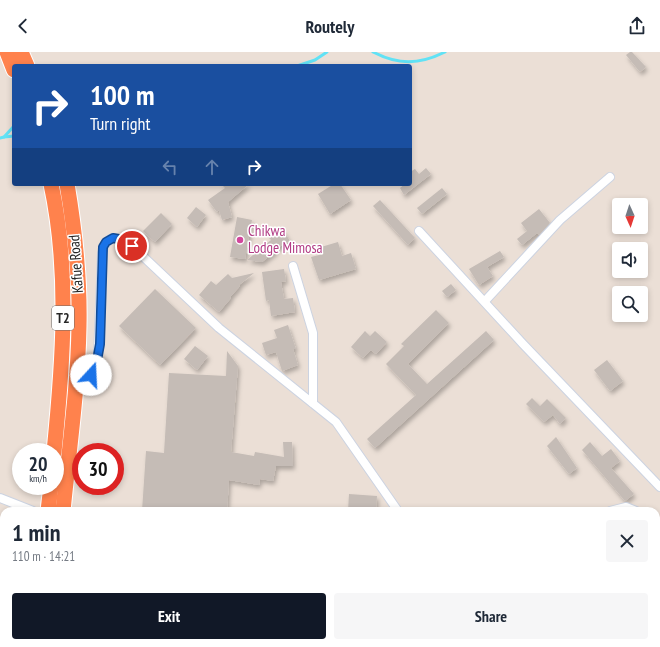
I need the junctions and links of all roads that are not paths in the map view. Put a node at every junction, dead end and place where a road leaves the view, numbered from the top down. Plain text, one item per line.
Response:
1 (7, 52) edge
2 (22, 52) edge
3 (26, 64) edge
4 (12, 65) edge
5 (610, 177) dead end
6 (51, 186) edge
7 (67, 186) edge
8 (419, 230) dead end
9 (293, 266) dead end
10 (485, 300) junction
11 (74, 398) junction
12 (313, 403) junction
13 (55, 443) edge
14 (660, 487) edge
15 (50, 495) edge
16 (0, 498) edge
17 (23, 507) edge
18 (48, 507) edge
19 (63, 507) edge
20 (395, 507) edge

1 - 4 highway
2 - 3 highway
5 - 10 street
6 - 13 highway, Kafue Road / T2
7 - 11 highway, Kafue Road / T2
8 - 10 street
9 - 12 street
10 - 14 street
11 - 12 street
11 - 19 highway, Kafue Road / T2
12 - 20 street
15 - 18 highway
16 - 17 street

